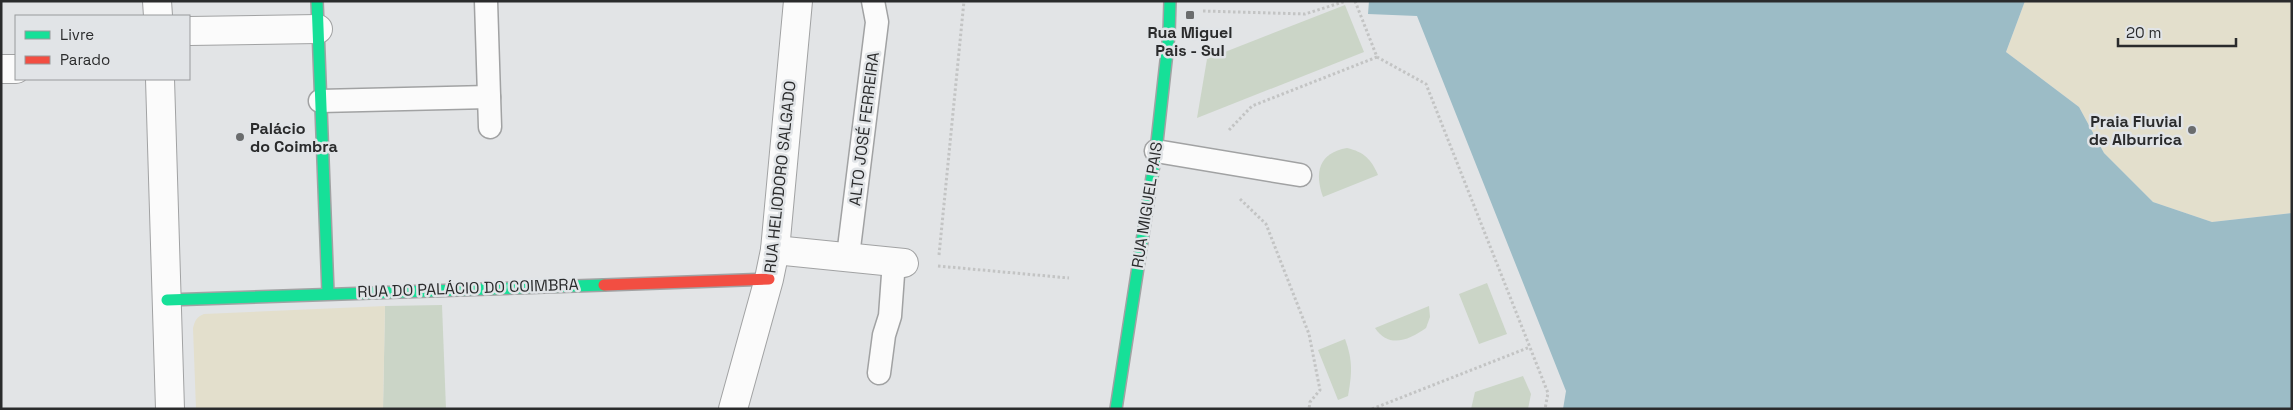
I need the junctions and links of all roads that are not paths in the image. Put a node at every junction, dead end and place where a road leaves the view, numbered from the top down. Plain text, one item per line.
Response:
1 (157, 1) edge
2 (317, 1) edge
3 (486, 1) edge
4 (798, 1) edge
5 (873, 1) edge
6 (1170, 1) edge
7 (158, 15) edge
8 (318, 29) junction
9 (190, 31) edge
10 (1, 69) edge
11 (15, 69) edge
12 (160, 80) edge
13 (489, 96) junction
14 (320, 101) junction
15 (490, 127) dead end
16 (1156, 151) junction
17 (1300, 176) dead end
18 (775, 250) junction
19 (848, 256) junction
20 (899, 262) joint
21 (769, 279) junction
22 (328, 293) junction
23 (167, 300) junction
24 (879, 373) dead end
25 (170, 409) edge
26 (732, 409) edge
27 (1116, 409) edge

1 - 7 street
2 - 8 street
3 - 13 lane
4 - 18 street, RUA HELIODORO SALGADO
5 - 19 lane, ALTO JOSÉ FERREIRA
6 - 16 street, RUA MIGUEL PAIS
8 - 9 street
8 - 14 street
10 - 11 street
12 - 23 street
13 - 14 lane
13 - 15 lane
14 - 22 street
16 - 17 lane
16 - 27 street, RUA MIGUEL PAIS
18 - 19 street
18 - 21 street, RUA HELIODORO SALGADO
19 - 20 street
20 - 24 lane
21 - 22 street, RUA DO PALÁCIO DO COIMBRA
21 - 26 street, RUA HELIODORO SALGADO
22 - 23 street, RUA DO PALÁCIO DO COIMBRA
23 - 25 street

